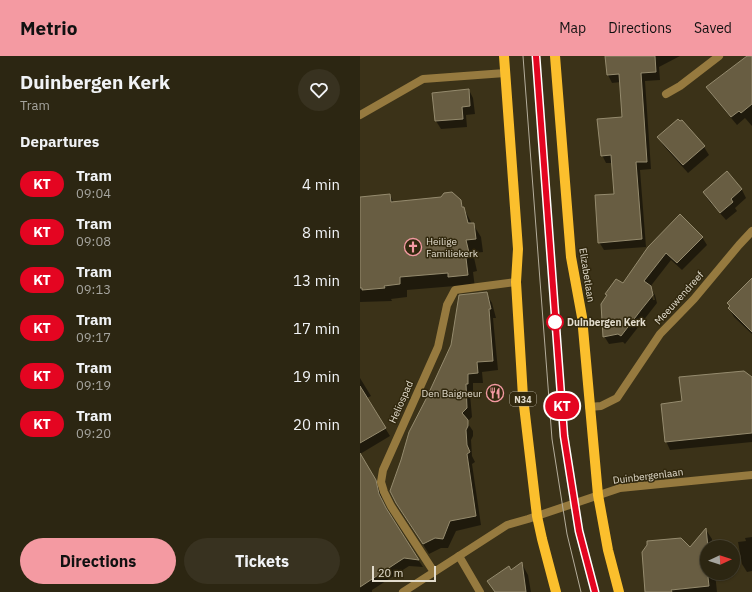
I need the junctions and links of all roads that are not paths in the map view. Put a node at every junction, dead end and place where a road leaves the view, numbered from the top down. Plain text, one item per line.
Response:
1 (504, 56) edge
2 (555, 56) edge
3 (719, 56) edge
4 (505, 73) junction
5 (666, 94) dead end
6 (360, 115) edge
7 (752, 231) edge
8 (516, 282) junction
9 (589, 407) junction
10 (752, 475) edge
11 (598, 495) junction
12 (537, 516) junction
13 (459, 556) junction
14 (434, 572) junction
15 (403, 592) edge
16 (480, 592) edge
17 (556, 592) edge
18 (619, 592) edge

1 - 4 main road, N34
2 - 9 main road, Elizabetlaan
3 - 5 street
4 - 6 street
4 - 8 main road, N34
7 - 9 street, Meeuwendreef
8 - 12 main road, N34
8 - 14 street, Heliospad
9 - 11 main road, Elizabetlaan
10 - 11 street, Duinbergenlaan
11 - 12 street, Duinbergenlaan
11 - 18 main road, Elizabetlaan
12 - 13 street, Duinbergenlaan
12 - 17 main road, N34
13 - 14 street, Duinbergenlaan
13 - 16 street
14 - 15 street, Duinbergenlaan

